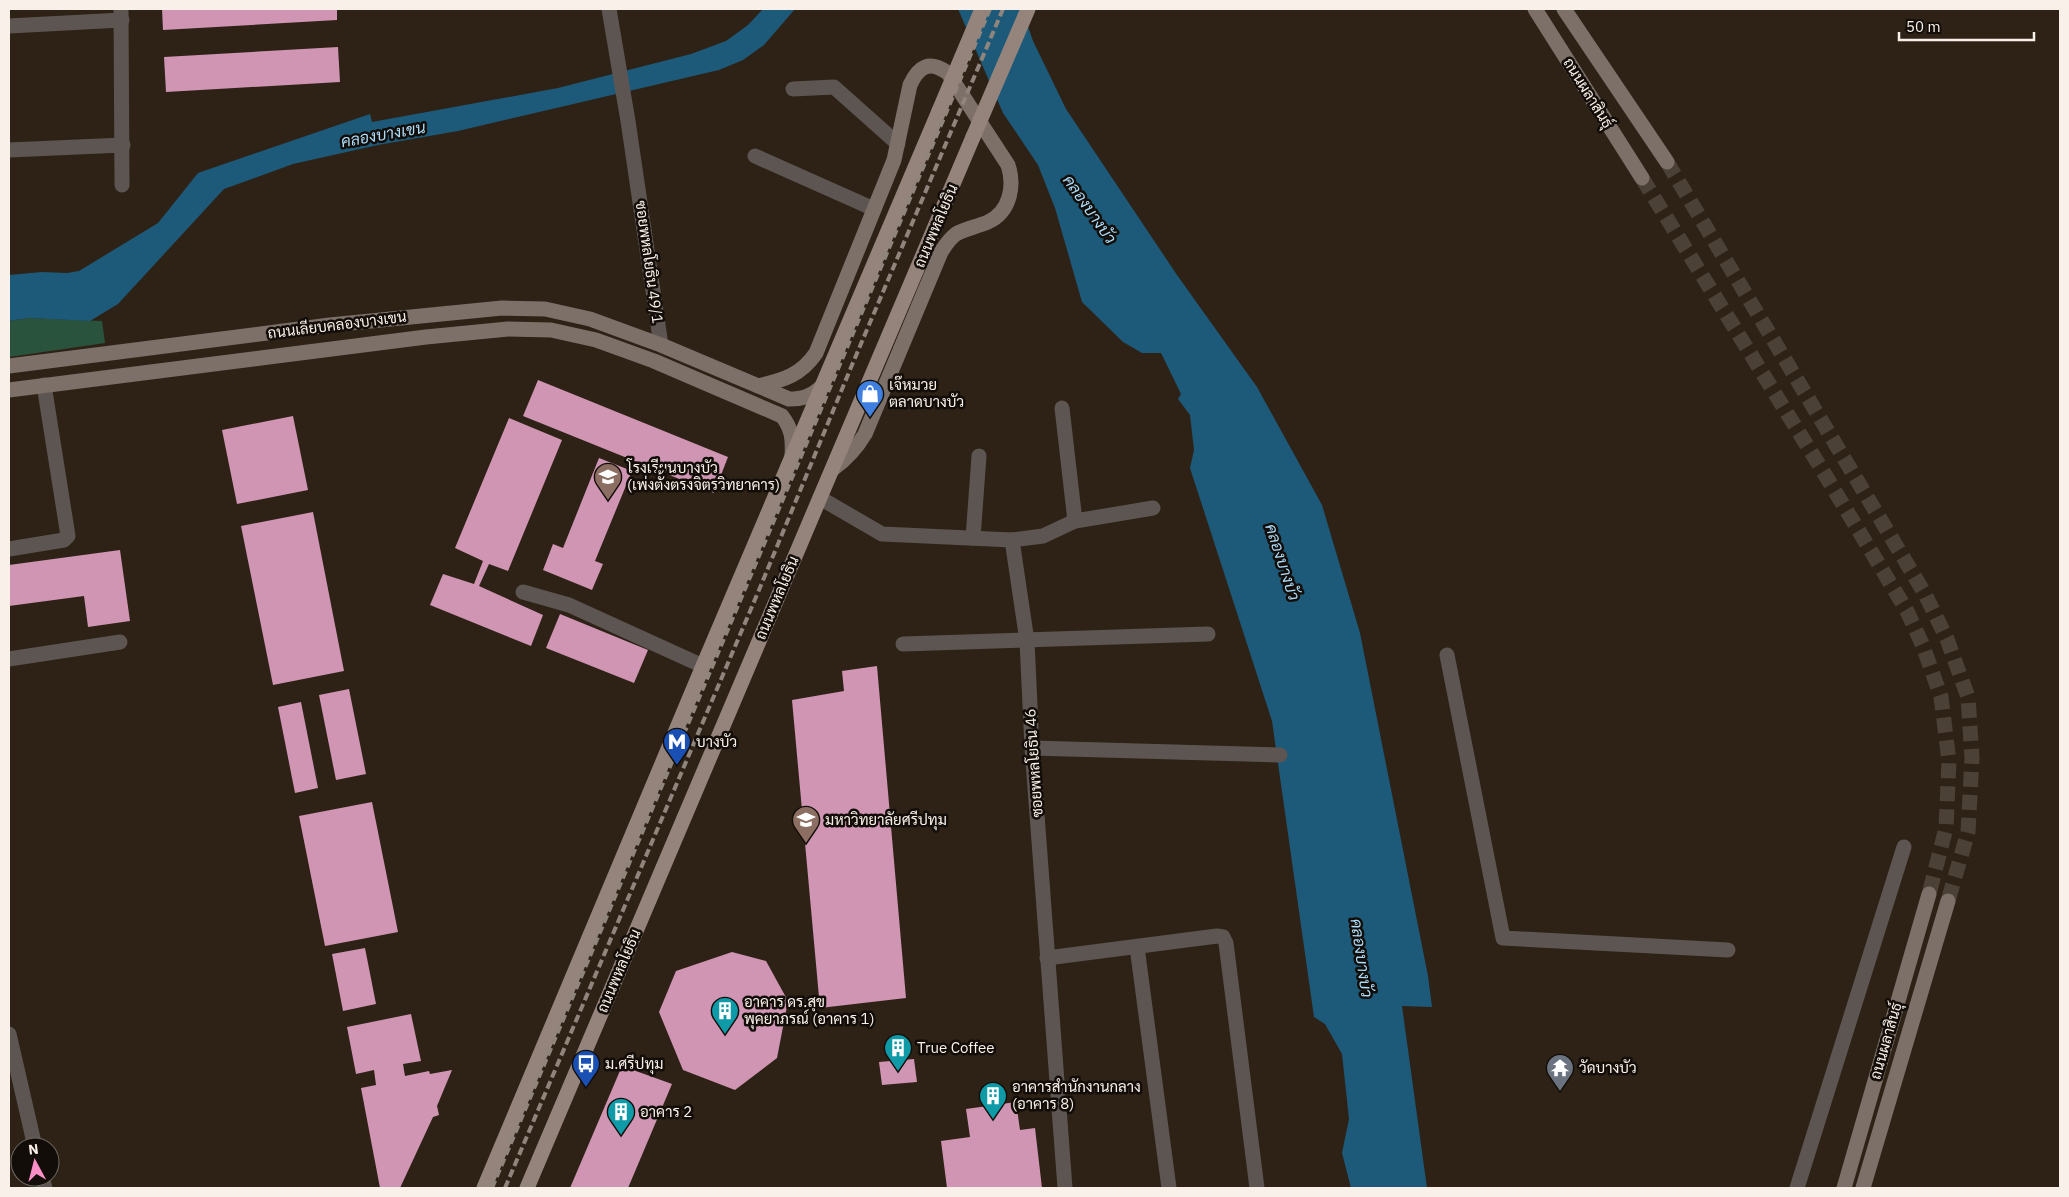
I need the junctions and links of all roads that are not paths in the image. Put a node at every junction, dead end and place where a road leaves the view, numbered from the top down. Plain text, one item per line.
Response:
1 (609, 9) edge
2 (982, 9) edge
3 (1028, 9) edge
4 (1535, 9) edge
5 (1564, 9) edge
6 (122, 14) edge
7 (9, 26) edge
8 (793, 89) dead end
9 (898, 144) junction
10 (123, 145) junction
11 (9, 150) edge
12 (755, 156) dead end
13 (1667, 162) tunnel mouth
14 (1642, 178) tunnel mouth
15 (122, 185) dead end
16 (874, 209) junction
17 (632, 335) junction
18 (661, 345) junction
19 (625, 351) junction
20 (9, 366) edge
21 (44, 385) junction
22 (758, 386) junction
23 (820, 388) junction
24 (9, 390) edge
25 (1062, 408) dead end
26 (792, 455) junction
27 (979, 456) dead end
28 (833, 469) junction
29 (820, 498) junction
30 (1153, 508) dead end
31 (1075, 521) junction
32 (973, 538) junction
33 (1012, 540) junction
34 (9, 549) edge
35 (523, 592) dead end
36 (1208, 634) dead end
37 (1027, 641) junction
38 (120, 642) dead end
39 (903, 644) dead end
40 (1447, 655) dead end
41 (9, 659) edge
42 (703, 666) junction
43 (1032, 748) junction
44 (1280, 756) dead end
45 (1904, 847) dead end
46 (1929, 894) tunnel mouth
47 (1948, 901) tunnel mouth
48 (1137, 946) junction
49 (1728, 950) dead end
50 (1047, 958) junction
51 (9, 1034) edge
52 (33, 1137) edge
53 (484, 1188) edge
54 (527, 1188) edge
55 (1065, 1188) edge
56 (1170, 1188) edge
57 (1257, 1188) edge
58 (1797, 1188) edge
59 (1844, 1188) edge
60 (1863, 1188) edge

1 - 18 street, ซอยพหลโยธิน 49/1
2 - 23 main road, bridge
3 - 28 main road, ถนนพหลโยธิน, bridge
4 - 14 main road, ถนนผลาสินธุ์
5 - 13 main road, ถนนผลาสินธุ์
6 - 7 street
6 - 10 street
8 - 9 street
9 - 16 main road
9 - 28 main road
10 - 11 street
10 - 15 street
12 - 16 street
16 - 22 main road
17 - 18 main road, ถนนเลียบคลองบางเขน
17 - 19 main road
17 - 20 main road, ถนนเลียบคลองบางเขน
18 - 22 main road, ซอยพหลโยธิน 49/1
19 - 21 main road, ถนนเลียบคลองบางเขน
19 - 26 main road, ถนนเลียบคลองบางเขน
21 - 24 main road, ถนนเลียบคลองบางเขน
21 - 34 street
22 - 23 main road, ซอยพหลโยธิน 49/1
23 - 26 main road
25 - 31 street
26 - 42 main road
27 - 32 street
28 - 29 main road, ถนนพหลโยธิน
29 - 32 street
29 - 54 main road, ถนนพหลโยธิน
30 - 31 street
31 - 33 street
32 - 33 street
33 - 37 street, ซอยพหลโยธิน 46
35 - 42 street
36 - 37 street
37 - 39 street
37 - 43 street, ซอยพหลโยธิน 46
38 - 41 street
40 - 49 street
42 - 53 main road
43 - 44 street
43 - 50 street, ซอยพหลโยธิน 46
45 - 58 street
46 - 59 main road, ถนนผลาสินธุ์
47 - 60 main road, ถนนผลาสินธุ์
48 - 50 street
48 - 56 street
48 - 57 street
50 - 55 street, ซอยพหลโยธิน 46
51 - 52 street

